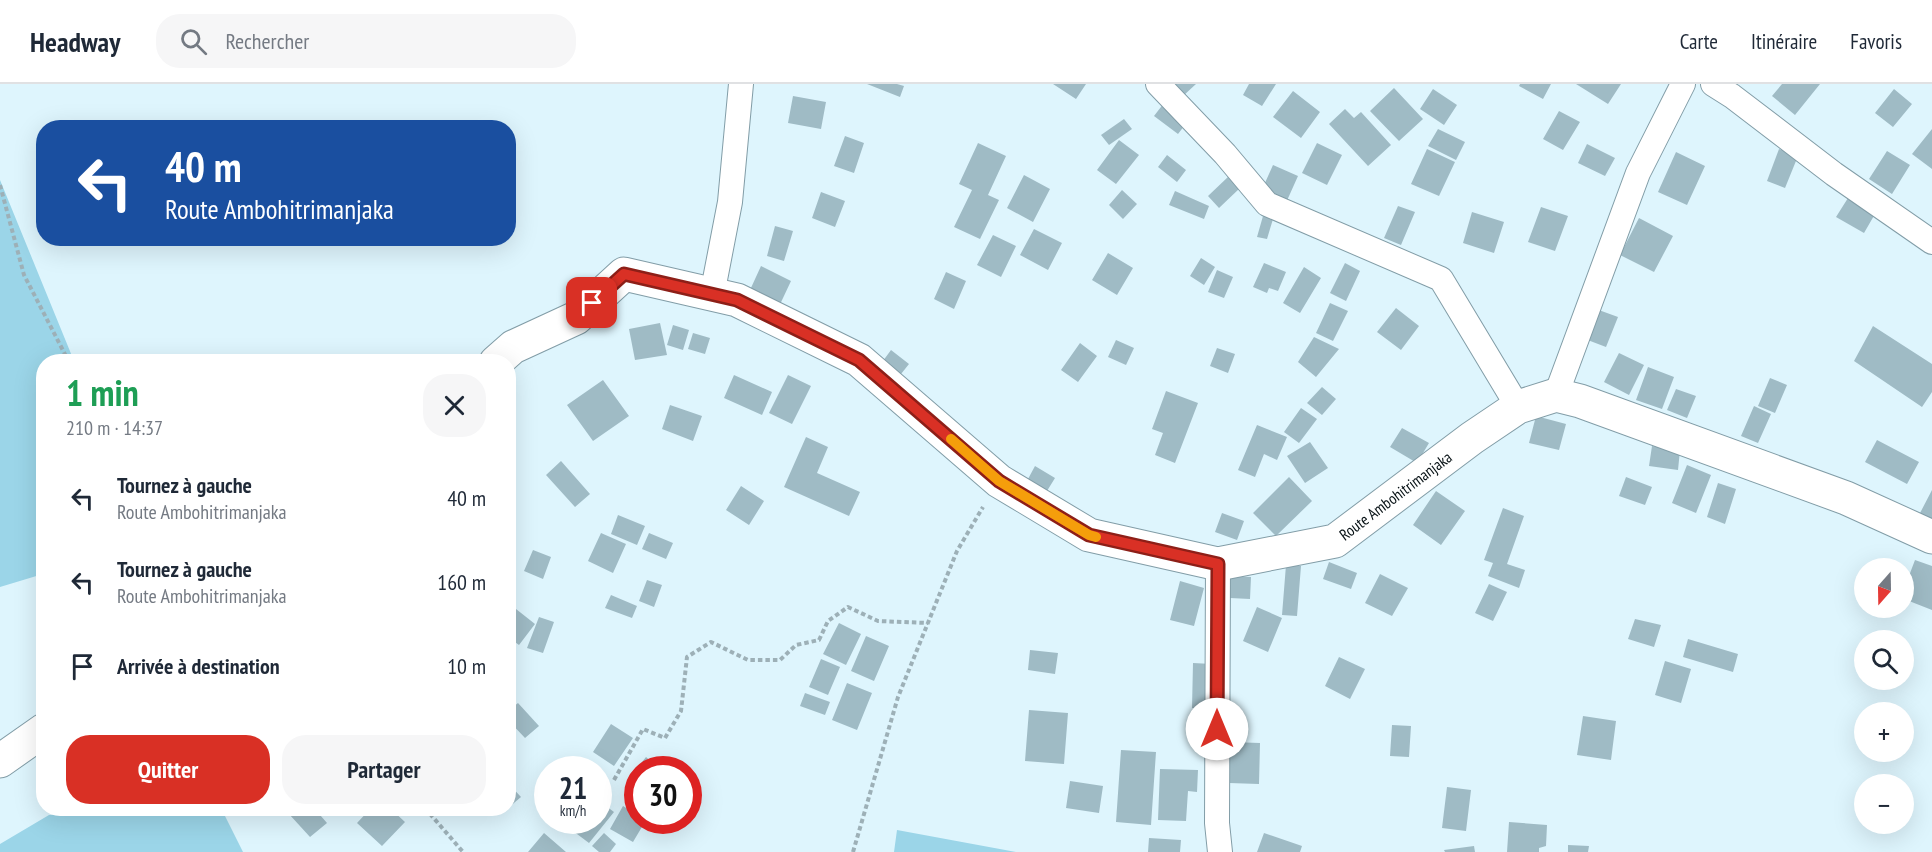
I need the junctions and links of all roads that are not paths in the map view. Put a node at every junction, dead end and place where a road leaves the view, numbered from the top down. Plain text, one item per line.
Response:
1 (741, 84) edge
2 (1158, 84) edge
3 (1683, 84) edge
4 (1713, 84) edge
5 (1932, 242) edge
6 (712, 295) junction
7 (505, 354) edge
8 (1556, 396) junction
9 (1518, 407) junction
10 (1932, 537) edge
11 (1218, 564) junction
12 (36, 736) edge
13 (0, 761) edge
14 (1220, 852) edge

1 - 6 street
2 - 9 street
3 - 8 street
4 - 5 street
6 - 7 street, Route Ambohitrimanjaka
6 - 11 street, Route Ambohitrimanjaka
8 - 9 street, Route Ambohitrimanjaka
8 - 10 street, Route Ambohitrimanjaka
9 - 11 street, Route Ambohitrimanjaka
11 - 14 street
12 - 13 street

